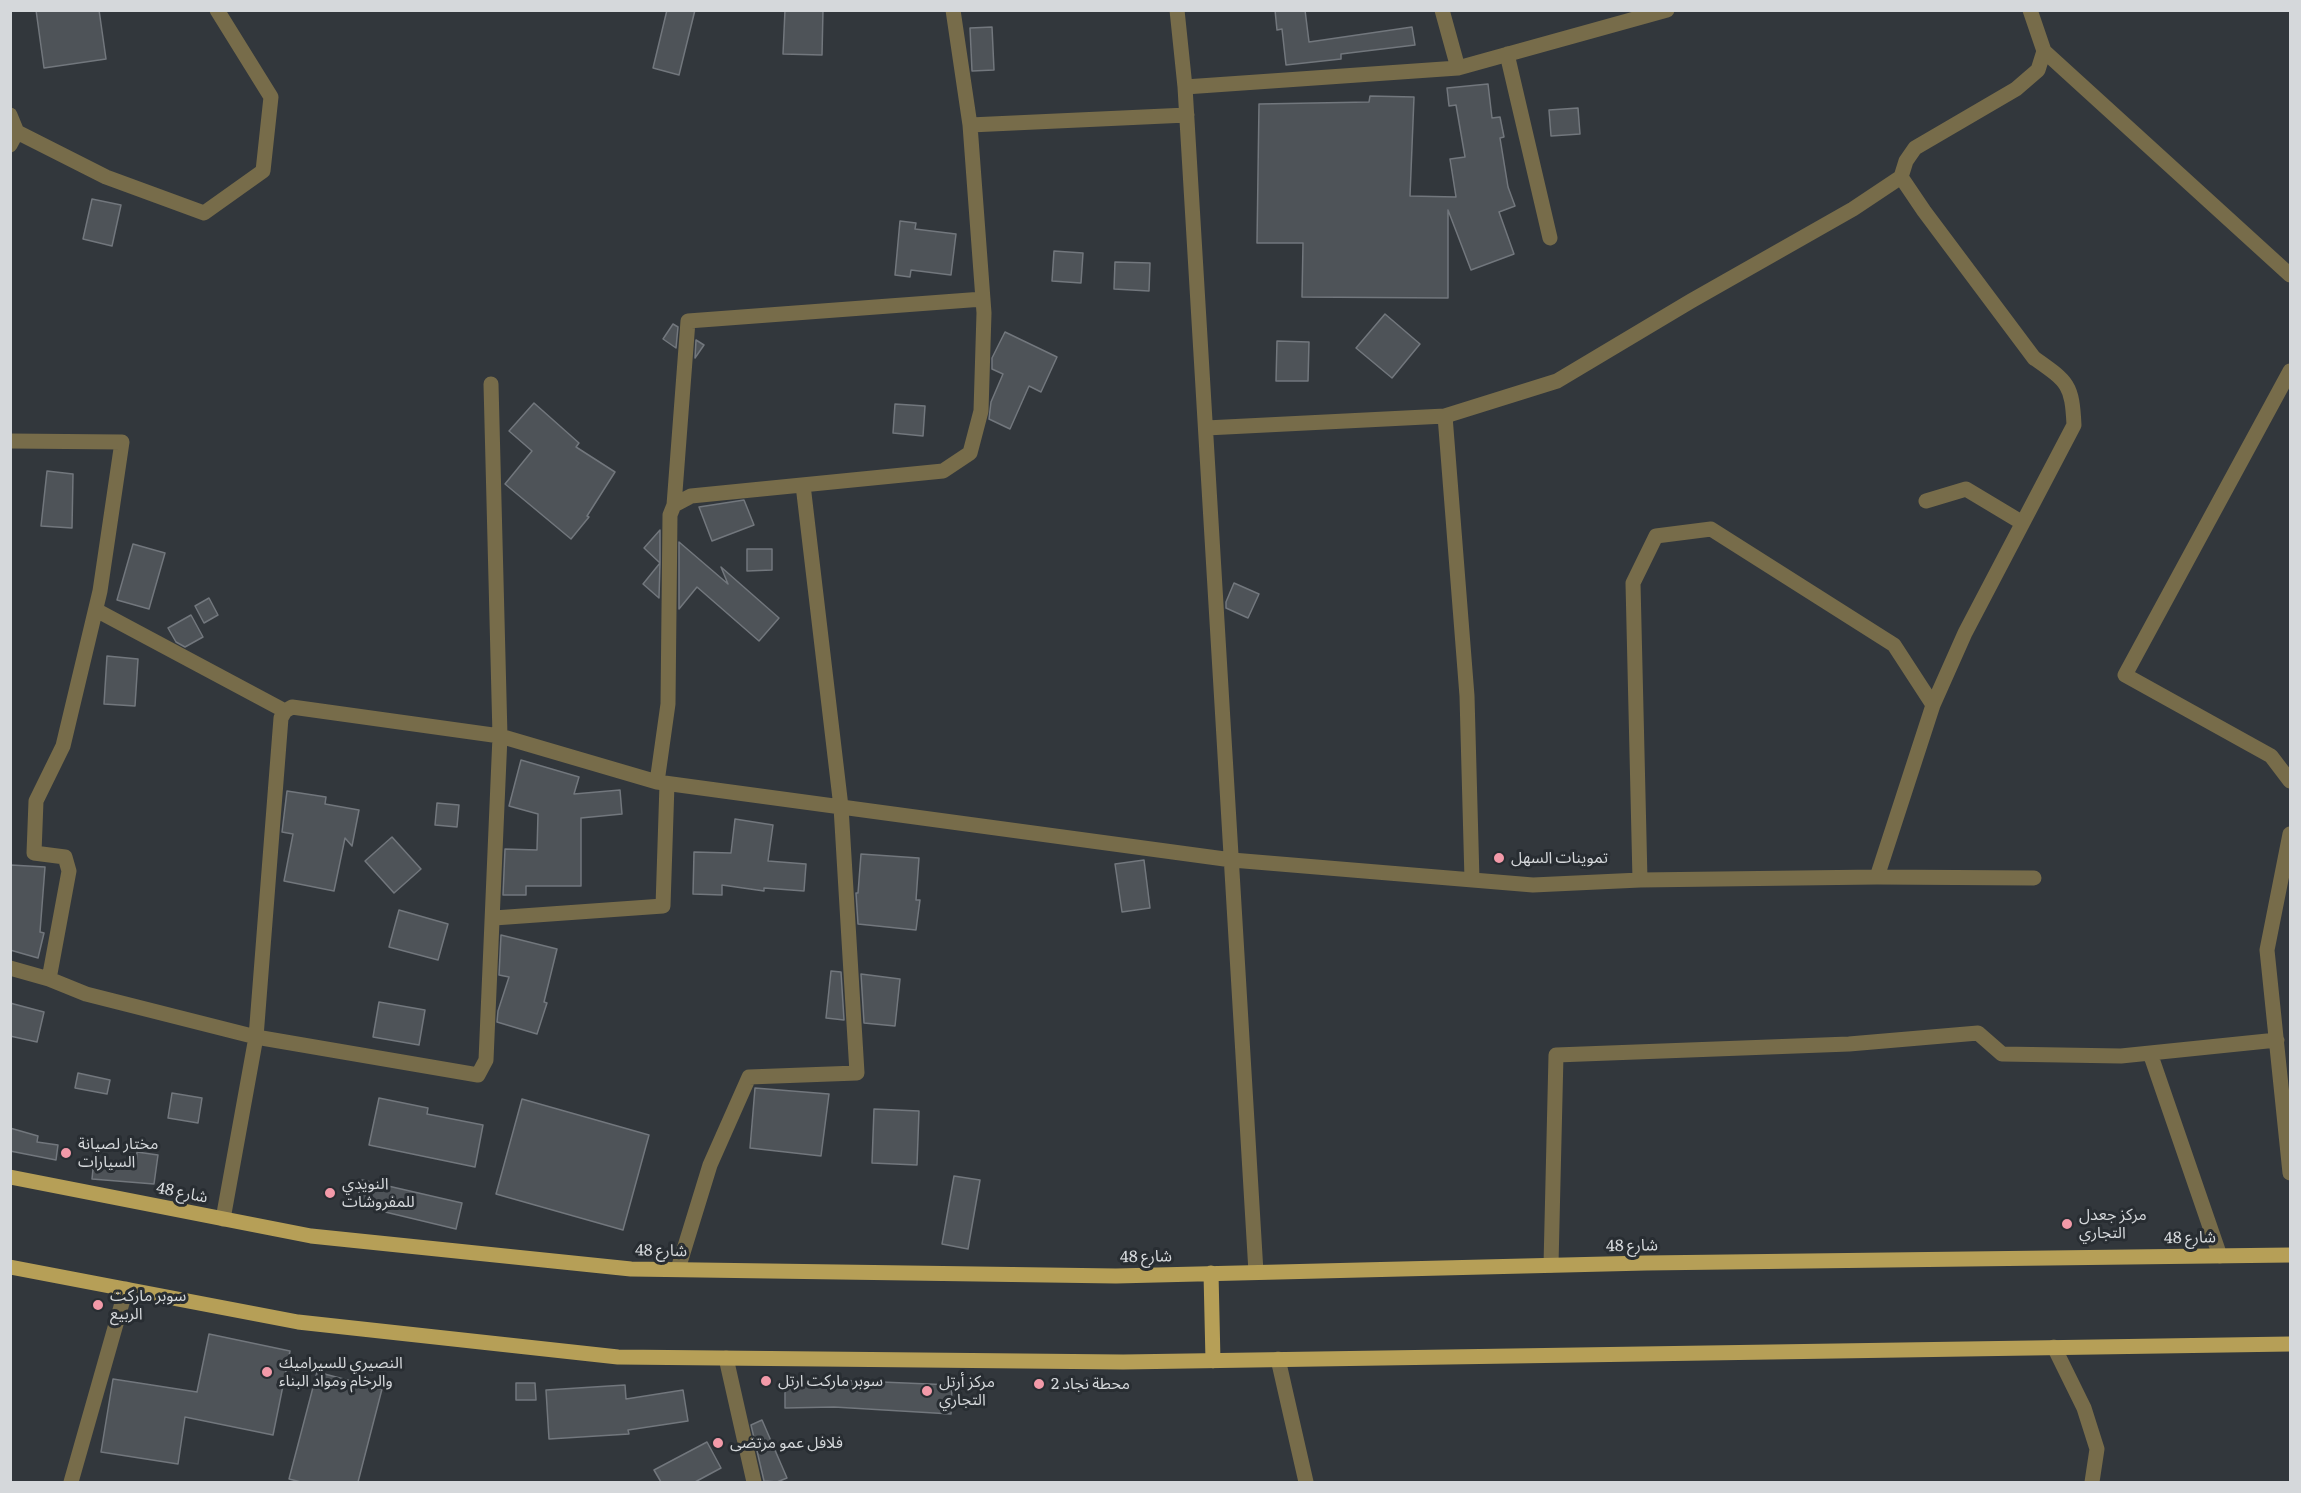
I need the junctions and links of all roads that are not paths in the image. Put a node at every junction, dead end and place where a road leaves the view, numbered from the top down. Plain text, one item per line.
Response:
1 (217, 10) edge
2 (953, 10) edge
3 (1177, 10) edge
4 (1442, 10) edge
5 (1667, 10) edge
6 (2030, 10) edge
7 (2044, 51) junction
8 (1507, 54) junction
9 (1458, 68) junction
10 (1185, 87) junction
11 (10, 115) edge
12 (1187, 115) junction
13 (970, 125) junction
14 (14, 138) edge
15 (1901, 177) junction
16 (1550, 238) dead end
17 (2290, 274) edge
18 (983, 299) junction
19 (2290, 371) edge
20 (491, 384) dead end
21 (1445, 416) junction
22 (1206, 428) junction
23 (10, 441) edge
24 (802, 485) junction
25 (1926, 501) dead end
26 (674, 505) junction
27 (2021, 522) junction
28 (96, 610) junction
29 (1933, 705) junction
30 (285, 711) junction
31 (500, 735) junction
32 (2290, 781) edge
33 (662, 783) junction
34 (841, 807) junction
35 (2290, 834) edge
36 (1232, 860) junction
37 (1877, 877) junction
38 (2034, 878) dead end
39 (1472, 880) junction
40 (1640, 880) junction
41 (494, 918) junction
42 (10, 968) edge
43 (50, 979) junction
44 (256, 1037) junction
45 (2277, 1040) junction
46 (2150, 1053) junction
47 (2290, 1173) edge
48 (10, 1177) edge
49 (223, 1219) junction
50 (2290, 1255) edge
51 (2220, 1256) junction
52 (1551, 1265) junction
53 (10, 1267) edge
54 (678, 1269) junction
55 (1256, 1272) junction
56 (1211, 1273) junction
57 (126, 1289) junction
58 (2290, 1344) edge
59 (2054, 1347) junction
60 (726, 1358) junction
61 (1278, 1359) junction
62 (1213, 1360) junction
63 (71, 1482) edge
64 (754, 1482) edge
65 (1306, 1482) edge
66 (2092, 1482) edge

1 - 14 street
2 - 13 street
3 - 10 street
4 - 9 street
5 - 8 street
6 - 7 street
7 - 15 street
7 - 17 street
8 - 9 street
8 - 16 street
9 - 10 street
10 - 12 street
11 - 14 street
12 - 13 street
12 - 22 street
13 - 18 street
15 - 21 street
15 - 27 street
18 - 24 street
18 - 26 street
19 - 32 street
20 - 31 street
21 - 22 street
21 - 39 street
22 - 36 street
23 - 28 street
24 - 26 street
24 - 34 street
25 - 27 street
26 - 33 street
27 - 29 street
28 - 30 street
28 - 43 street
29 - 37 street
29 - 40 street
30 - 31 street
30 - 44 street
31 - 33 street
31 - 41 street
33 - 34 street
33 - 41 street
34 - 36 street
34 - 54 street
35 - 45 street
36 - 39 street
36 - 55 street
37 - 38 street
37 - 40 street
39 - 40 street
41 - 44 street
42 - 43 street
43 - 44 street
44 - 49 street
45 - 46 street
45 - 47 street
46 - 51 street
46 - 52 street
48 - 49 main road, شارع 48
49 - 54 main road, شارع 48
50 - 51 main road, شارع 48
51 - 52 main road, شارع 48
52 - 55 main road, شارع 48
53 - 57 main road
54 - 56 main road, شارع 48
55 - 56 main road, شارع 48
56 - 62 main road
57 - 60 main road
57 - 63 street
58 - 59 main road
59 - 61 main road
59 - 66 street
60 - 62 main road
60 - 64 street
61 - 62 main road
61 - 65 street

